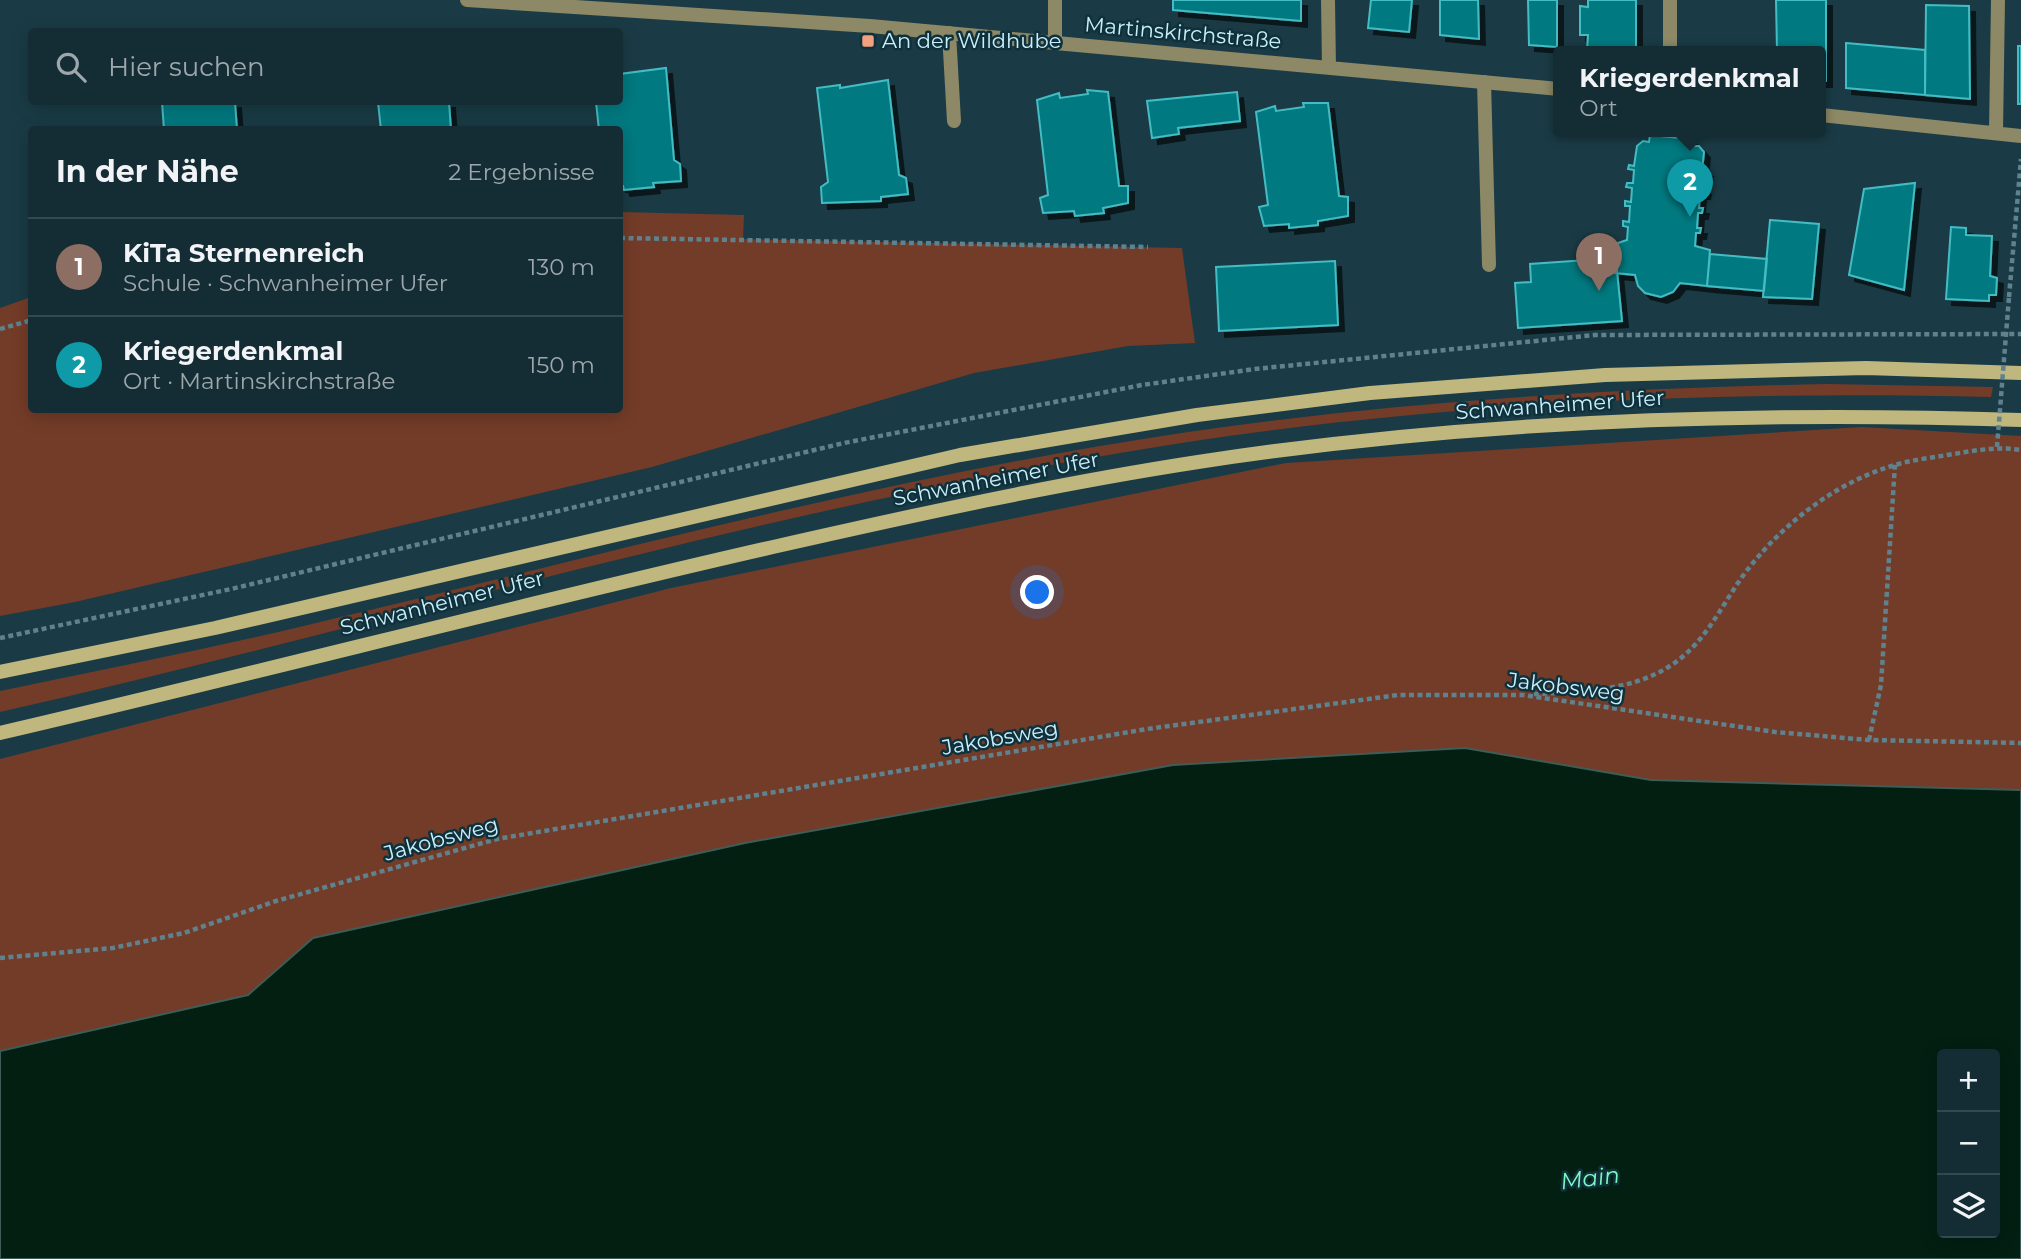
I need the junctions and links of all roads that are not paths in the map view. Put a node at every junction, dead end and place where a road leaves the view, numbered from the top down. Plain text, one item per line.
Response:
1 (467, 0) edge
2 (1055, 0) edge
3 (1328, 0) edge
4 (1670, 0) edge
5 (1998, 0) edge
6 (949, 33) junction
7 (1055, 42) junction
8 (1670, 46) edge
9 (1329, 68) junction
10 (1484, 82) junction
11 (1553, 88) edge
12 (1826, 115) edge
13 (954, 121) dead end
14 (1996, 132) junction
15 (2021, 136) edge
16 (1489, 265) dead end
17 (2021, 373) edge
18 (2021, 419) edge
19 (0, 672) edge
20 (0, 733) edge

1 - 6 street, Martinskirchstraße
2 - 7 street
3 - 9 street
4 - 8 street
5 - 14 street
6 - 7 street, Martinskirchstraße
6 - 13 street
7 - 9 street, Martinskirchstraße
9 - 10 street, Martinskirchstraße
10 - 11 street, Martinskirchstraße
10 - 16 street
12 - 14 street
14 - 15 street
17 - 19 main road, Schwanheimer Ufer
18 - 20 main road, Schwanheimer Ufer

